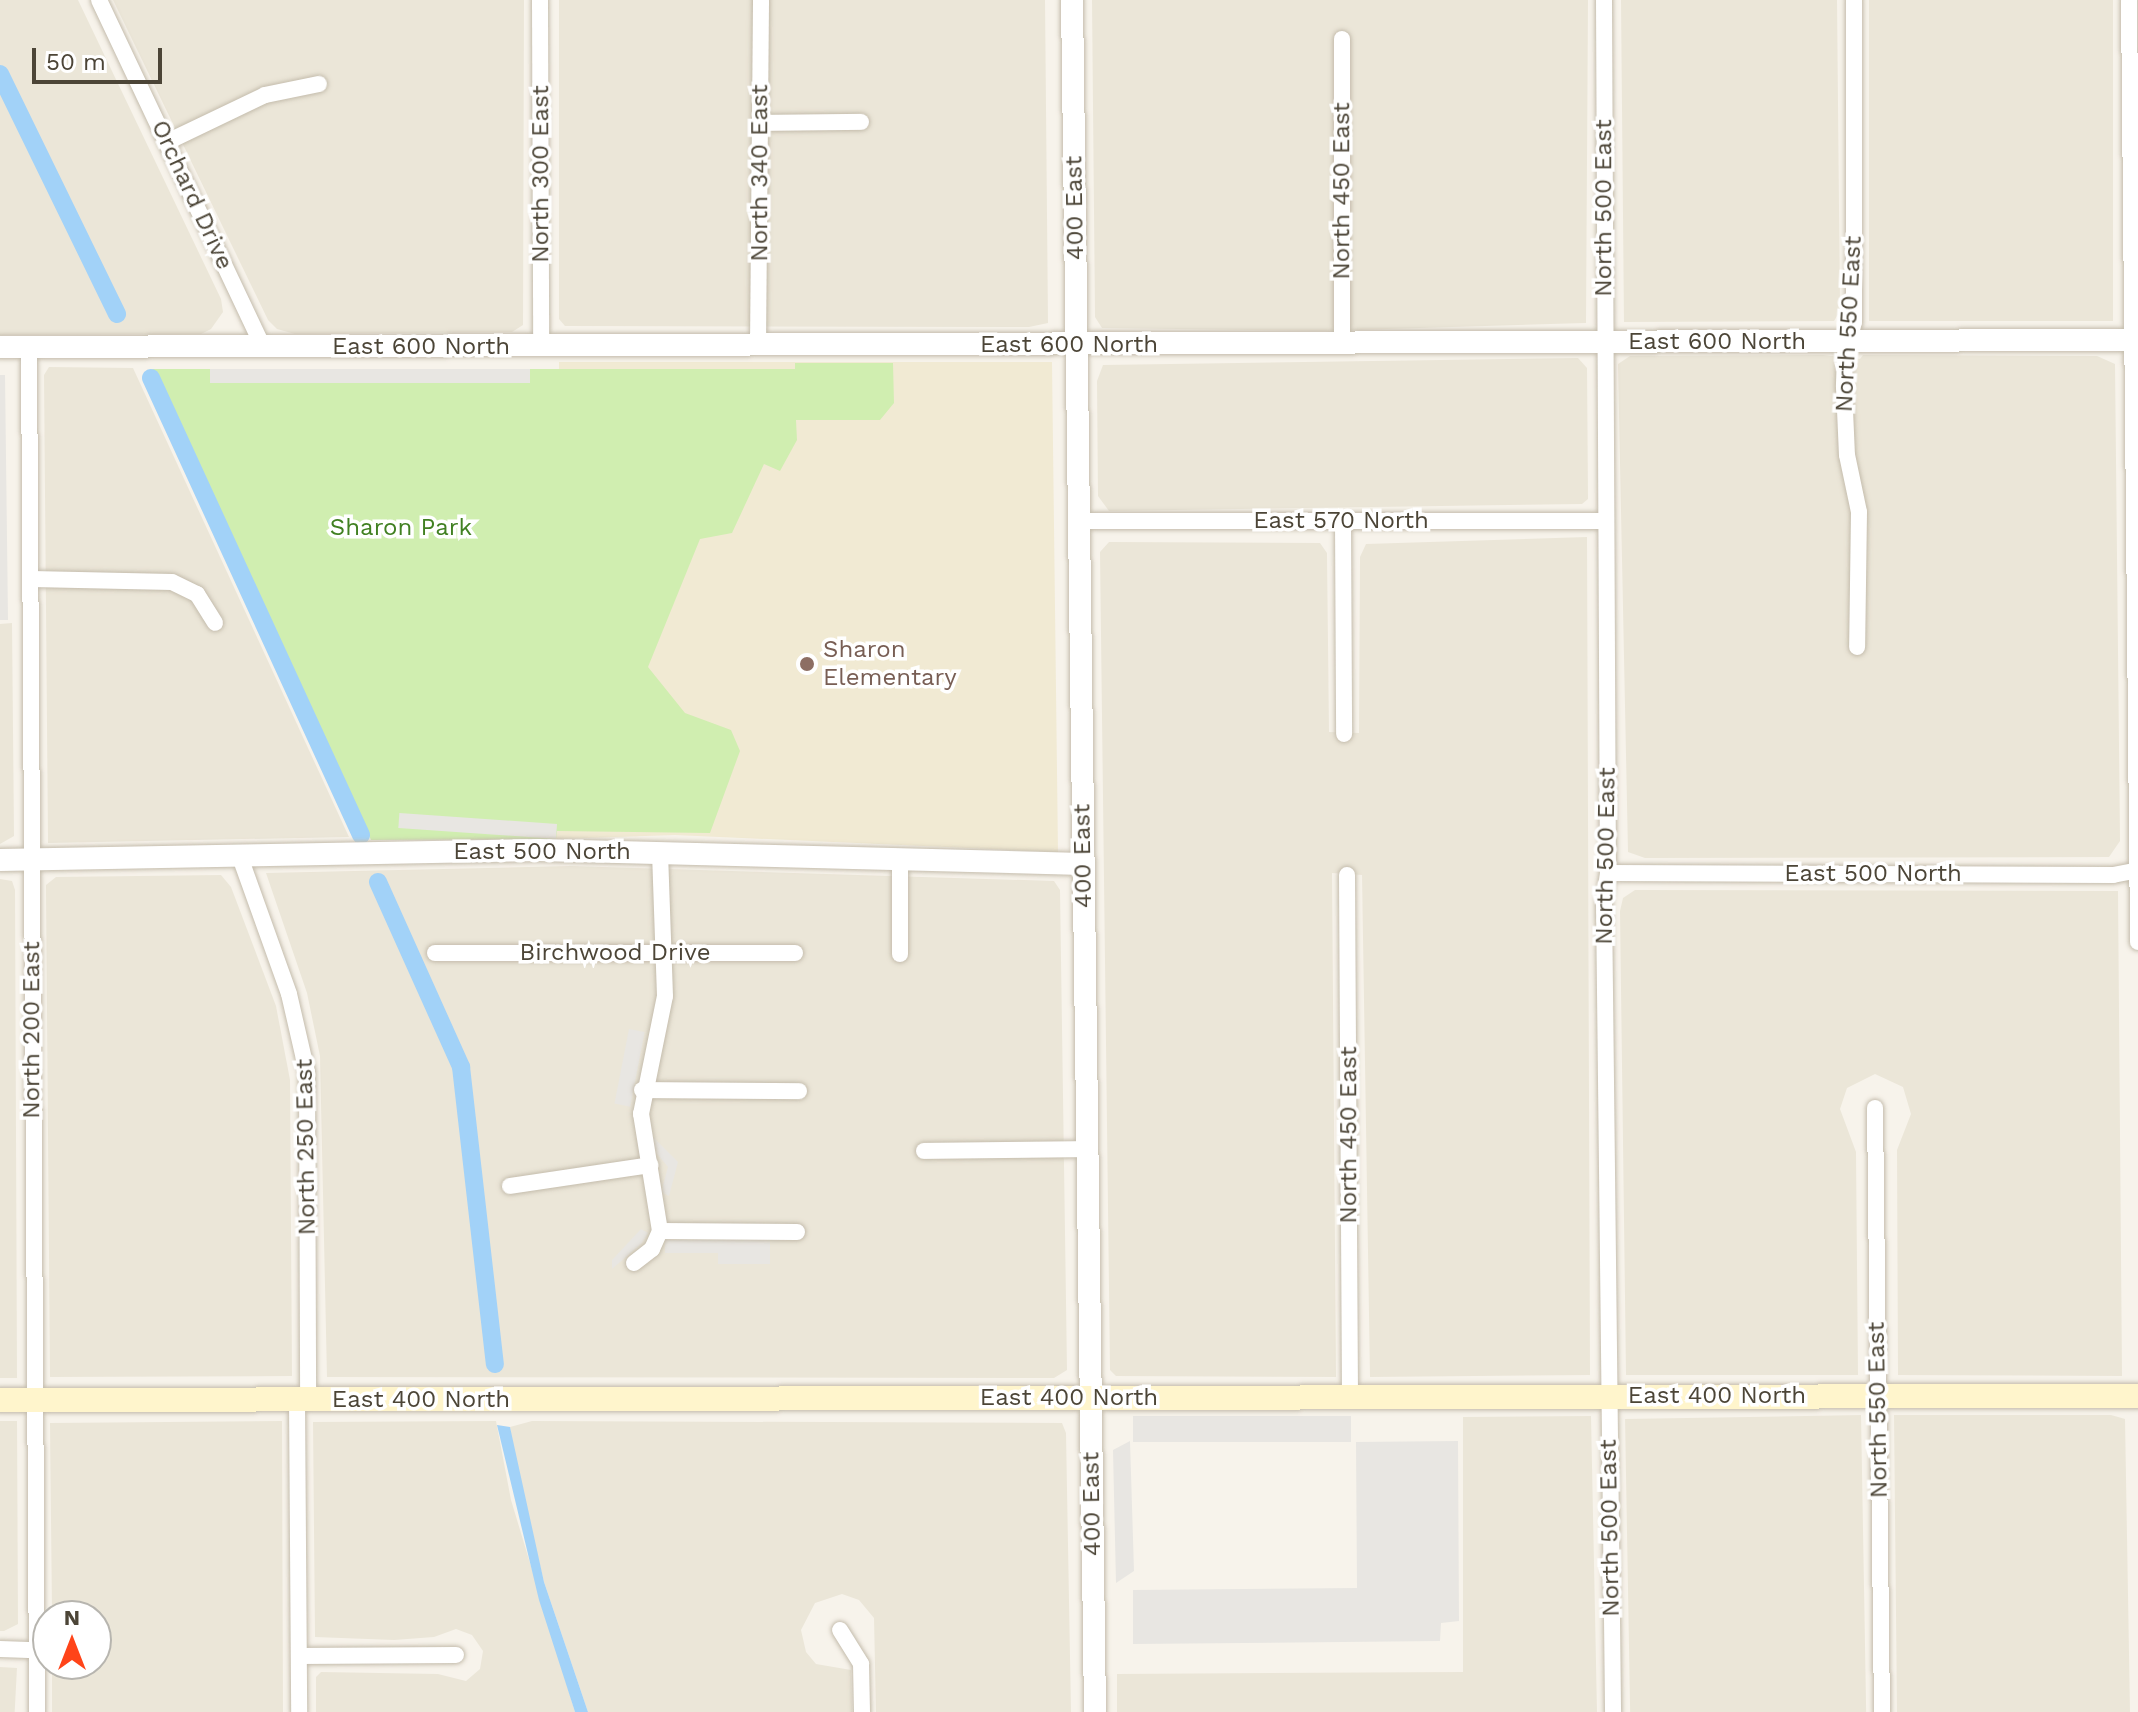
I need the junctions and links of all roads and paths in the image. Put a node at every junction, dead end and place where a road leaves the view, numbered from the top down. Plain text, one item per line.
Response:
1 (99, 0) edge
2 (540, 0) edge
3 (761, 0) edge
4 (1072, 0) edge
5 (1604, 0) edge
6 (1854, 0) edge
7 (2129, 0) edge
8 (1342, 39) dead end
9 (319, 84) dead end
10 (861, 122) dead end
11 (761, 123) junction
12 (167, 142) junction
13 (2134, 142) edge
14 (1849, 340) junction
15 (2135, 340) edge
16 (1604, 342) junction
17 (1342, 343) junction
18 (1077, 345) junction
19 (758, 346) junction
20 (0, 347) edge
21 (29, 347) junction
22 (263, 347) junction
23 (541, 347) junction
24 (1079, 521) junction
25 (1343, 521) junction
26 (1604, 521) junction
27 (32, 579) junction
28 (215, 623) dead end
29 (1857, 647) dead end
30 (1344, 734) dead end
31 (660, 852) junction
32 (240, 857) junction
33 (0, 860) edge
34 (30, 860) junction
35 (900, 860) junction
36 (1083, 864) junction
37 (2138, 870) edge
38 (1608, 873) junction
39 (1347, 875) dead end
40 (2138, 942) edge
41 (435, 953) dead end
42 (795, 953) dead end
43 (664, 954) junction
44 (900, 954) dead end
45 (642, 1090) junction
46 (799, 1091) dead end
47 (1875, 1108) dead end
48 (1087, 1149) junction
49 (924, 1151) dead end
50 (650, 1165) junction
51 (510, 1186) dead end
52 (660, 1231) junction
53 (797, 1232) dead end
54 (634, 1263) dead end
55 (1350, 1395) junction
56 (1608, 1396) junction
57 (1878, 1396) junction
58 (2138, 1396) edge
59 (1090, 1398) junction
60 (0, 1400) edge
61 (35, 1400) junction
62 (302, 1400) junction
63 (36, 1600) edge
64 (840, 1630) dead end
65 (0, 1649) edge
66 (32, 1650) edge
67 (456, 1655) dead end
68 (299, 1656) junction
69 (36, 1680) edge
70 (37, 1712) edge
71 (299, 1712) edge
72 (862, 1712) edge
73 (1095, 1712) edge
74 (1613, 1712) edge
75 (1882, 1712) edge

1 - 12 street, Orchard Drive
2 - 23 street, North 300 East
3 - 11 street, North 340 East
4 - 18 street, 400 East
5 - 16 street, North 500 East
6 - 14 street, North 550 East
7 - 13 street
8 - 17 street, North 450 East
9 - 12 street
10 - 11 street
11 - 19 street, North 340 East
12 - 22 street, Orchard Drive
13 - 15 street
14 - 15 street, East 600 North
14 - 16 street, East 600 North
14 - 29 street, North 550 East
15 - 37 street
16 - 17 street, East 600 North
16 - 26 street, North 500 East
17 - 18 street, East 600 North
18 - 19 street, East 600 North
18 - 24 street, 400 East
19 - 23 street, East 600 North
20 - 21 street, East 600 North
21 - 22 street, East 600 North
21 - 27 street, North 200 East
22 - 23 street, East 600 North
24 - 25 street, East 570 North
24 - 36 street, 400 East
25 - 26 street, East 570 North
25 - 30 street
26 - 38 street, North 500 East
27 - 28 street
27 - 34 street, North 200 East
31 - 32 street, East 500 North
31 - 35 street, East 500 North
31 - 43 street
32 - 34 street, East 500 North
32 - 62 street, North 250 East
33 - 34 street, East 500 North
34 - 61 street, North 200 East
35 - 36 street, East 500 North
35 - 44 street
36 - 48 street, 400 East
37 - 38 street, East 500 North
37 - 40 street
38 - 56 street, North 500 East
39 - 55 street, North 450 East
41 - 43 street, Birchwood Drive
42 - 43 street, Birchwood Drive
43 - 45 street
45 - 46 street
45 - 50 street
47 - 57 street, North 550 East
48 - 49 street
48 - 59 street, 400 East
50 - 51 street
50 - 52 street
52 - 53 street
52 - 54 street
55 - 56 main road, East 400 North
55 - 59 main road, East 400 North
56 - 57 main road, East 400 North
56 - 74 street, North 500 East
57 - 58 main road, East 400 North
57 - 75 street, North 550 East
59 - 62 main road, East 400 North
59 - 73 street, 400 East
60 - 61 main road, East 400 North
61 - 62 main road, East 400 North
61 - 63 street, North 200 East
62 - 68 street, North 250 East
64 - 72 street
65 - 66 street
67 - 68 street
68 - 71 street, North 250 East
69 - 70 street, North 200 East

